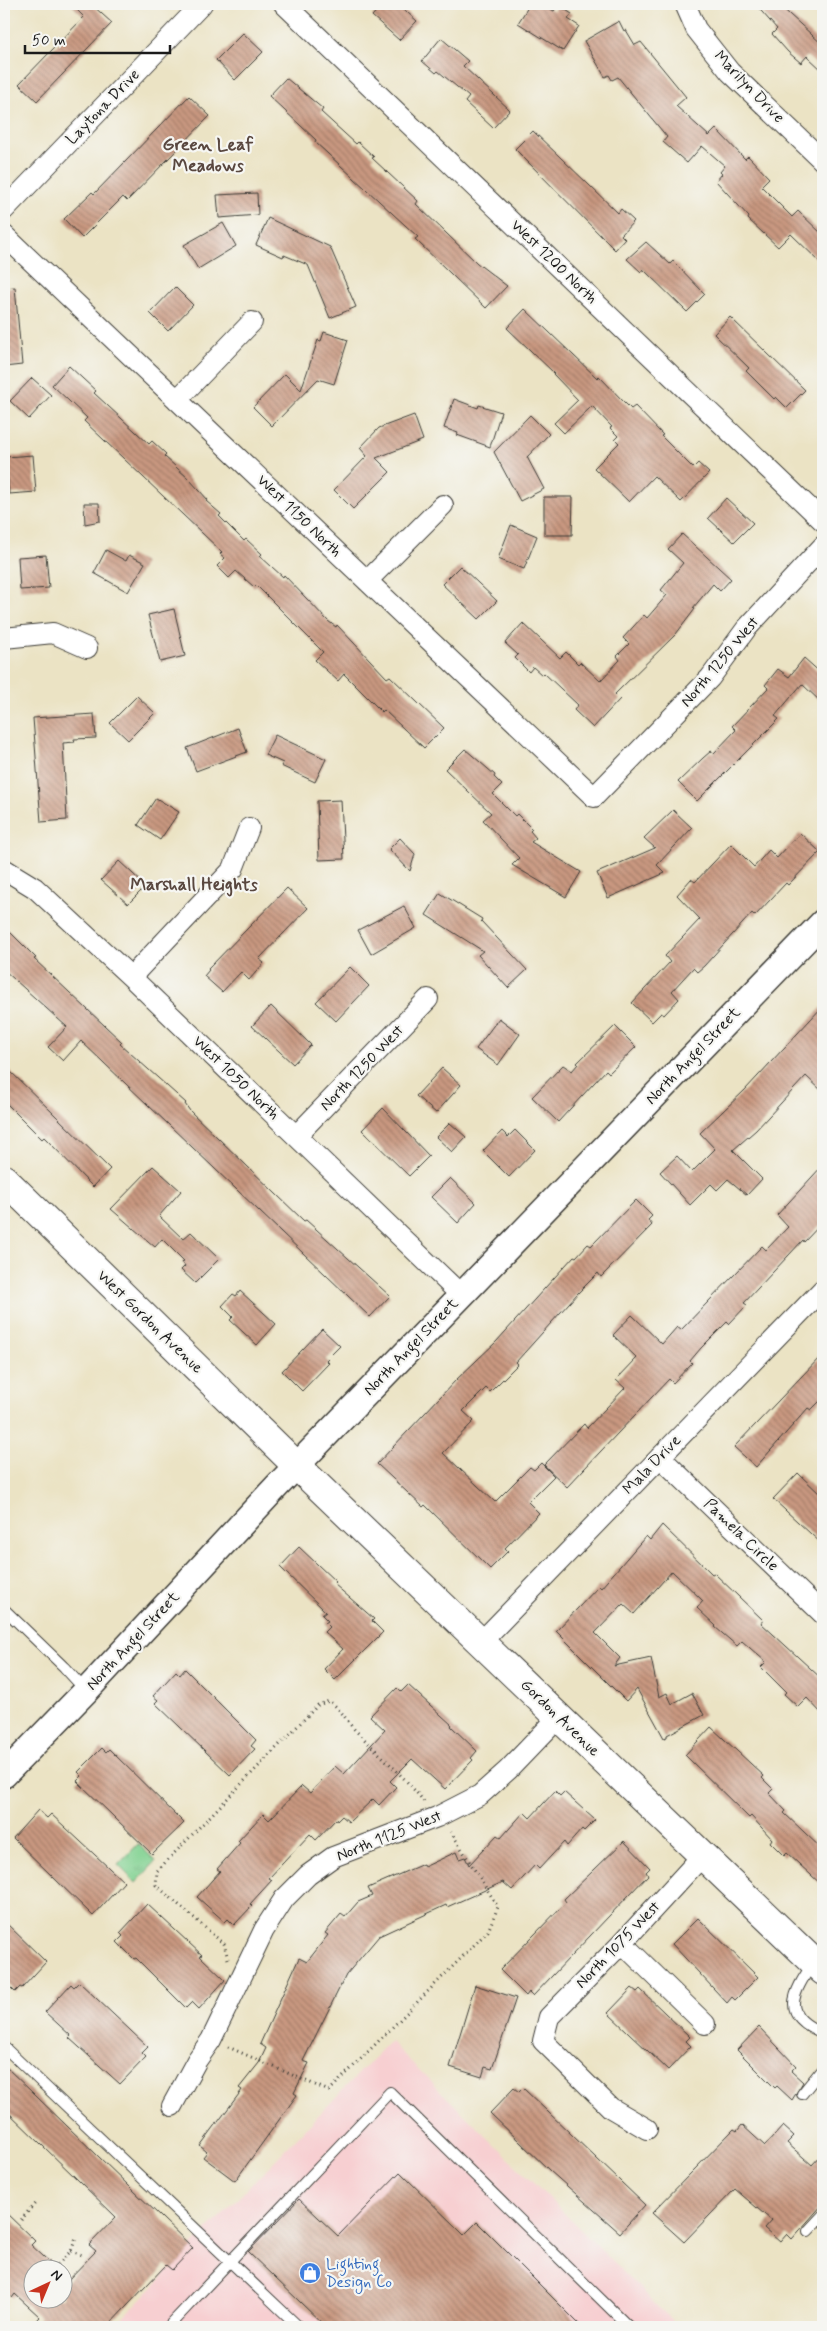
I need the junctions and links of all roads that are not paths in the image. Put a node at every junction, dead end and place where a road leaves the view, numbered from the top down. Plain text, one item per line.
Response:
1 (202, 4) edge
2 (284, 4) edge
3 (685, 4) edge
4 (823, 161) edge
5 (4, 210) edge
6 (4, 235) edge
7 (252, 322) dead end
8 (177, 400) junction
9 (443, 505) dead end
10 (823, 521) edge
11 (823, 546) edge
12 (367, 581) junction
13 (4, 638) edge
14 (87, 648) dead end
15 (594, 797) joint
16 (249, 828) dead end
17 (4, 869) edge
18 (823, 922) edge
19 (131, 977) junction
20 (428, 999) dead end
21 (296, 1136) junction
22 (4, 1179) edge
23 (823, 1289) edge
24 (461, 1295) junction
25 (660, 1457) junction
26 (297, 1466) junction
27 (4, 1609) edge
28 (823, 1614) edge
29 (481, 1642) junction
30 (86, 1691) junction
31 (559, 1717) junction
32 (4, 1775) edge
33 (703, 1855) junction
34 (622, 1943) junction
35 (819, 1966) edge
36 (705, 2024) dead end
37 (823, 2033) edge
38 (4, 2047) edge
39 (823, 2068) edge
40 (802, 2094) dead end
41 (172, 2106) dead end
42 (647, 2129) dead end
43 (823, 2215) edge
44 (808, 2231) dead end
45 (230, 2260) junction
46 (168, 2327) edge
47 (299, 2327) edge
48 (629, 2327) edge

1 - 5 street, Laytona Drive
2 - 10 street, West 1200 North
3 - 4 street, Marilyn Drive
6 - 8 street, West 1150 North
7 - 8 street
8 - 12 street, West 1150 North
9 - 12 street
11 - 15 street, North 1250 West
12 - 15 street, West 1150 North
13 - 14 street
16 - 19 street
17 - 19 street, West 1050 North
18 - 24 street, North Angel Street
19 - 21 street, West 1050 North
20 - 21 street, North 1250 West
21 - 24 street, West 1050 North
22 - 26 main road, West Gordon Avenue
23 - 25 street, Mala Drive
24 - 26 street, North Angel Street
25 - 28 street, Pamela Circle
25 - 29 street, Mala Drive
26 - 29 main road, Gordon Avenue
26 - 30 street, North Angel Street
27 - 30 lane
29 - 31 main road, Gordon Avenue
30 - 32 street, North Angel Street
31 - 33 main road, Gordon Avenue
31 - 41 street, North 1125 West
33 - 34 street, North 1075 West
33 - 35 main road, Gordon Avenue
34 - 36 street
34 - 42 street, North 1075 West
35 - 37 lane
38 - 45 lane
39 - 40 lane
43 - 44 lane
45 - 46 lane
45 - 47 lane
45 - 48 lane

